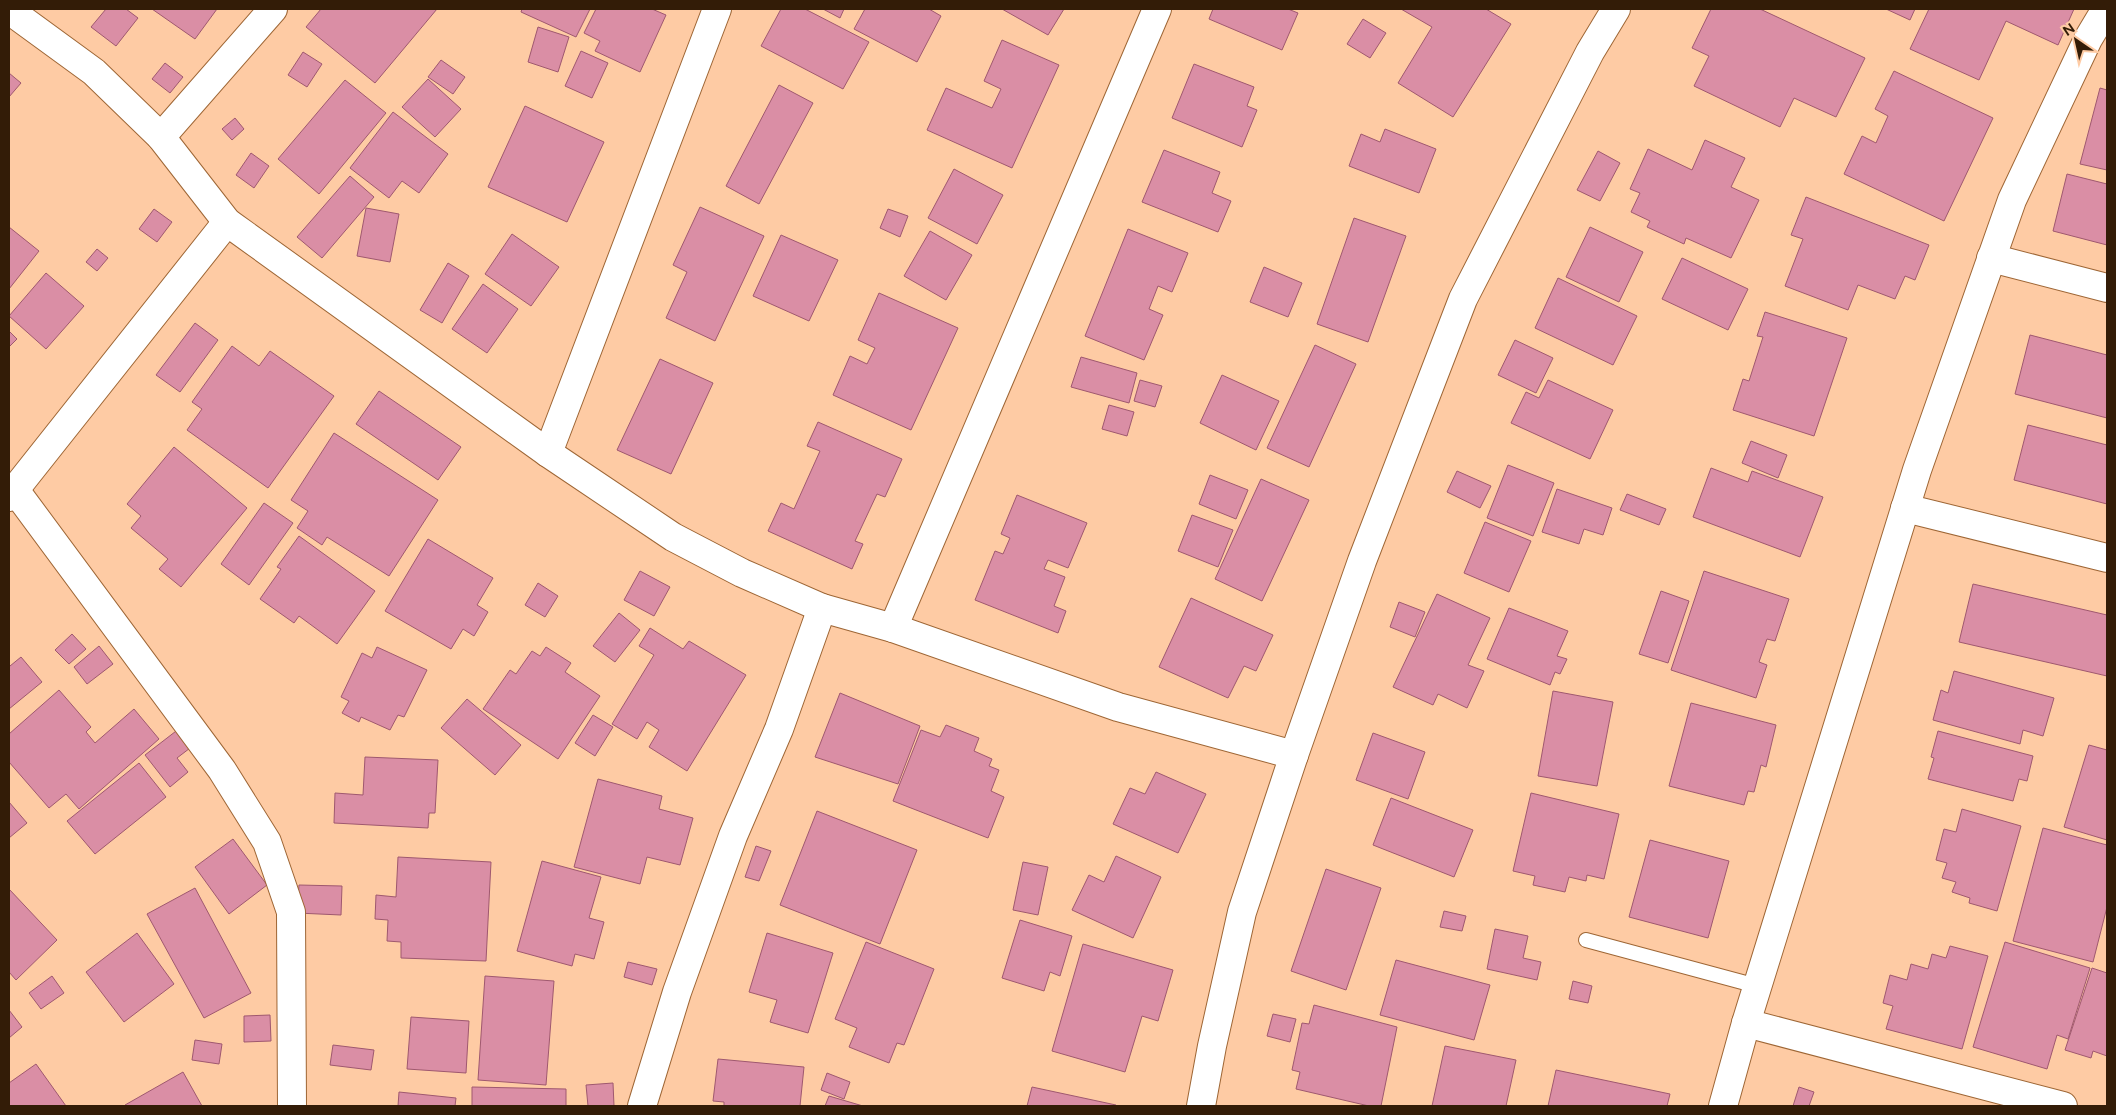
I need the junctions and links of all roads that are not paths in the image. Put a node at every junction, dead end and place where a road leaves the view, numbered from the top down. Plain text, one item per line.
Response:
1 (273, 9) edge
2 (717, 9) edge
3 (1157, 9) edge
4 (1616, 9) edge
5 (2106, 9) edge
6 (9, 10) edge
7 (2098, 42) edge
8 (162, 137) junction
9 (227, 222) junction
10 (1991, 258) junction
11 (2107, 288) edge
12 (548, 453) junction
13 (12, 494) edge
14 (1905, 508) junction
15 (2107, 558) edge
16 (822, 608) junction
17 (893, 628) junction
18 (1294, 755) junction
19 (1586, 940) dead end
20 (1757, 986) junction
21 (1746, 1023) junction
22 (292, 1106) edge
23 (642, 1106) edge
24 (1201, 1106) edge
25 (1723, 1106) edge
26 (2063, 1106) edge

1 - 8 street
2 - 12 street
3 - 17 street
4 - 18 street
5 - 7 street
6 - 8 street
7 - 10 street
8 - 9 street
9 - 12 street
9 - 13 street
10 - 11 street
10 - 14 street
12 - 16 street
13 - 22 street
14 - 15 street
14 - 20 street
16 - 17 street
16 - 23 street
17 - 18 street
18 - 24 street
19 - 20 lane
20 - 21 street
21 - 25 street
21 - 26 street

